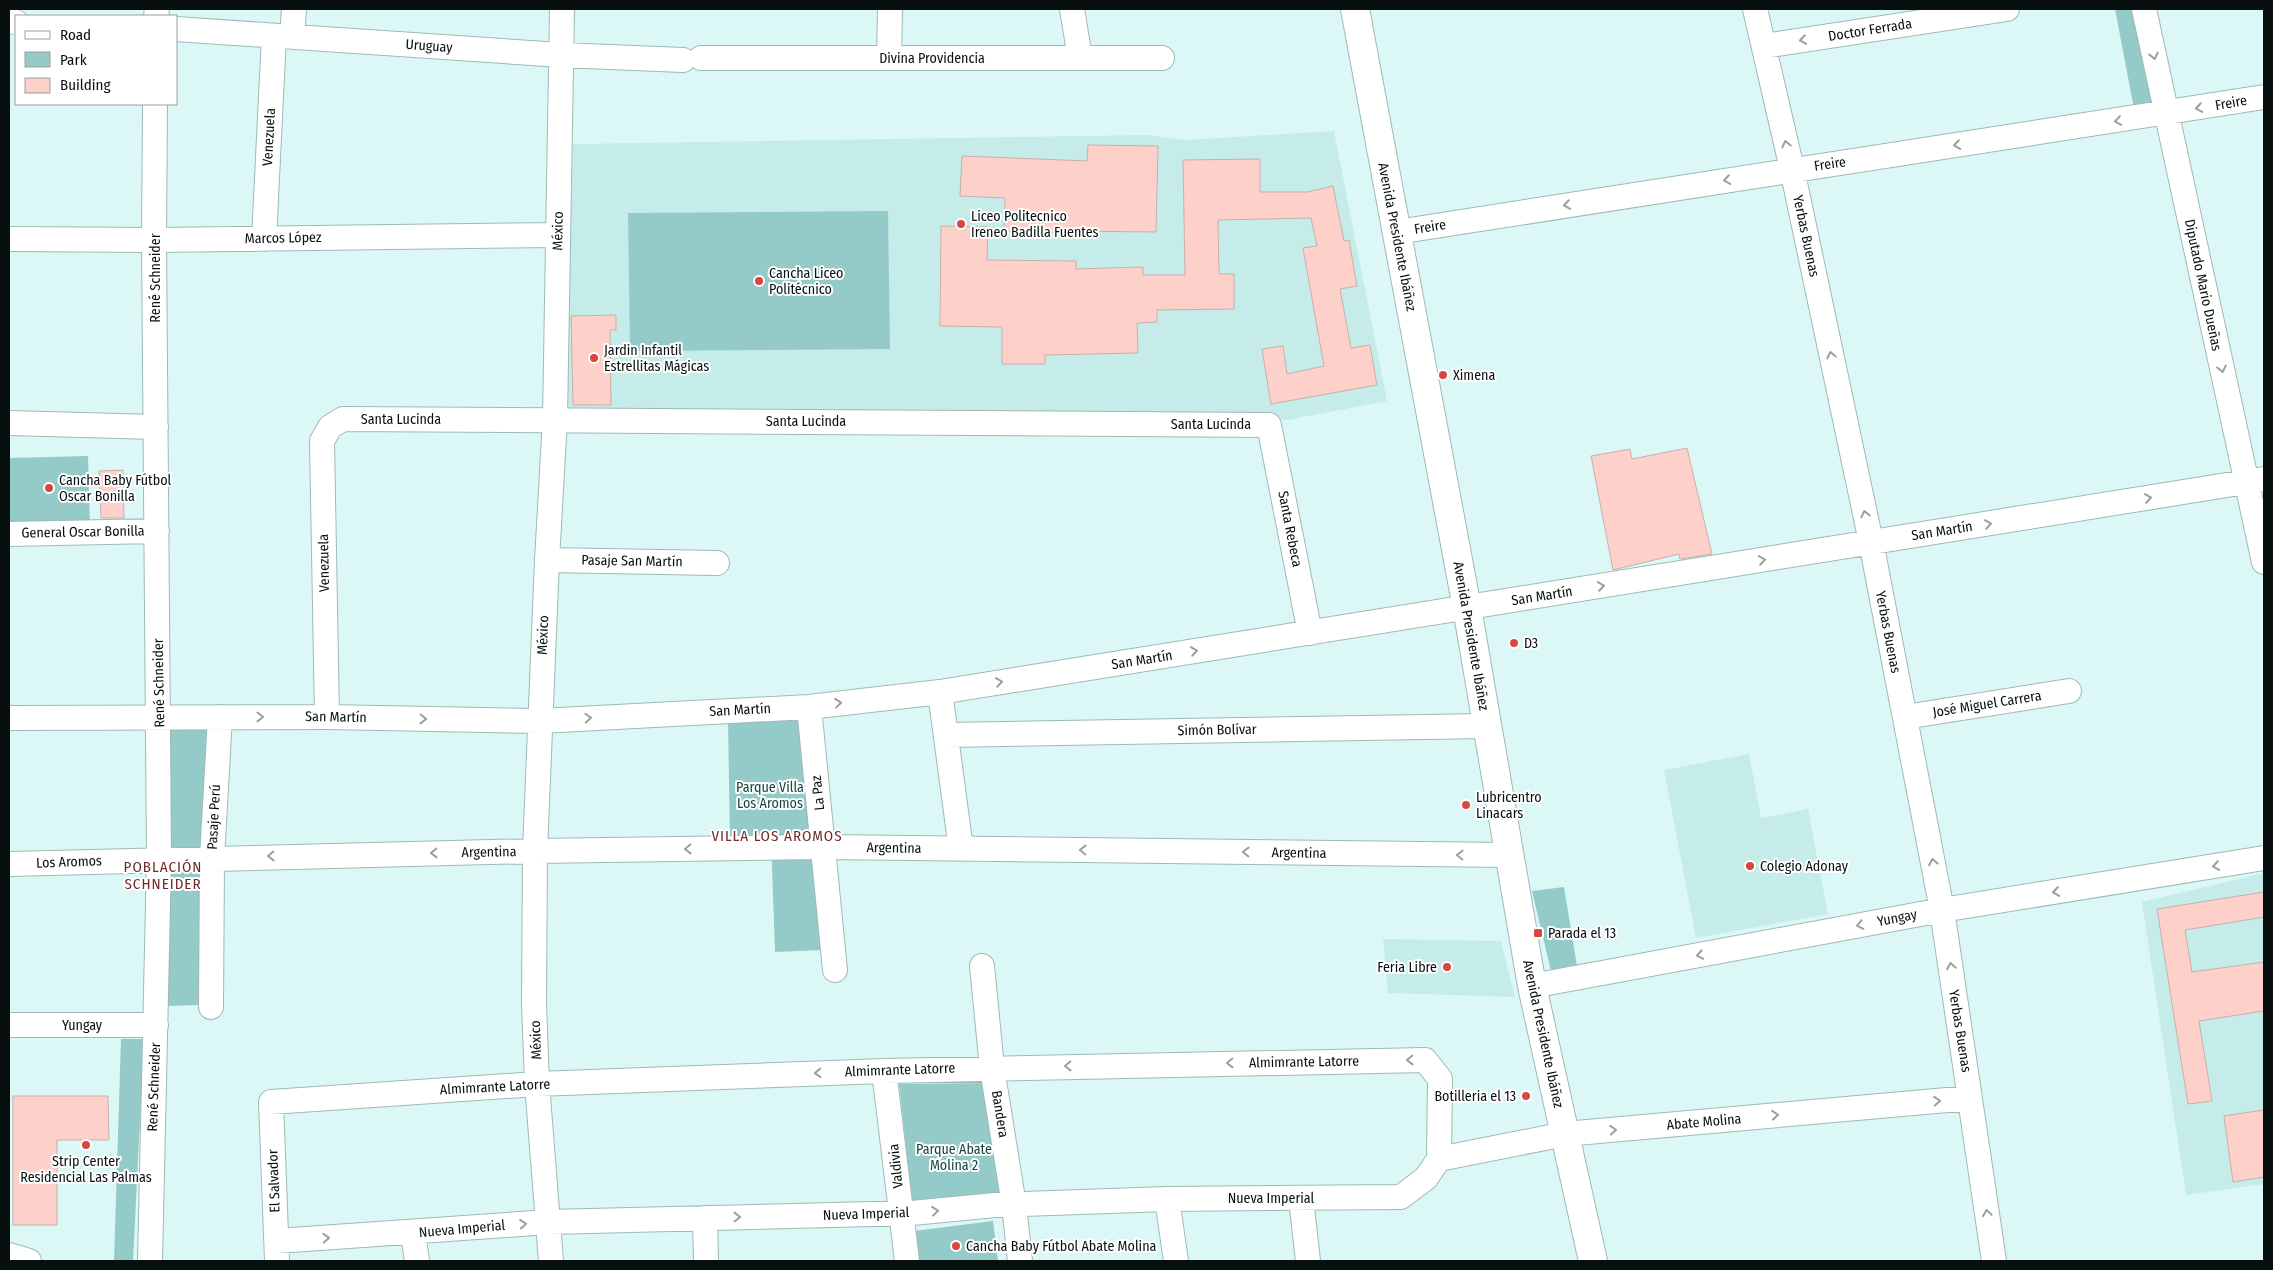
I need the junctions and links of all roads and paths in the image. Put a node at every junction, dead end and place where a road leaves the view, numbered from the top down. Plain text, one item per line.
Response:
1 (294, 9) edge
2 (562, 9) edge
3 (890, 9) edge
4 (1072, 9) edge
5 (1355, 9) edge
6 (1755, 9) edge
7 (2007, 9) edge
8 (2144, 9) edge
9 (178, 29) edge
10 (283, 36) junction
11 (1764, 46) junction
12 (561, 55) junction
13 (889, 58) junction
14 (1080, 58) junction
15 (1162, 58) dead end
16 (692, 59) joint
17 (2264, 97) edge
18 (155, 105) edge
19 (2166, 114) junction
20 (1792, 169) junction
21 (1397, 232) junction
22 (558, 235) junction
23 (9, 239) edge
24 (264, 239) junction
25 (154, 240) junction
26 (343, 418) joint
27 (555, 419) junction
28 (9, 423) edge
29 (1270, 425) joint
30 (156, 427) junction
31 (2255, 480) edge
32 (157, 531) junction
33 (9, 534) edge
34 (1871, 542) junction
35 (547, 560) junction
36 (2264, 562) edge
37 (717, 563) dead end
38 (1467, 608) junction
39 (1310, 633) junction
40 (2070, 691) dead end
41 (940, 692) junction
42 (809, 706) junction
43 (159, 717) junction
44 (220, 717) junction
45 (326, 717) junction
46 (1905, 717) junction
47 (9, 718) edge
48 (540, 721) junction
49 (1487, 726) junction
50 (946, 735) junction
51 (824, 847) junction
52 (961, 849) junction
53 (535, 850) junction
54 (1509, 855) junction
55 (212, 858) junction
56 (2264, 858) edge
57 (159, 859) junction
58 (9, 864) edge
59 (1942, 910) junction
60 (982, 966) dead end
61 (836, 970) dead end
62 (1532, 986) junction
63 (211, 1007) dead end
64 (9, 1025) edge
65 (156, 1025) junction
66 (992, 1068) junction
67 (884, 1070) junction
68 (537, 1084) junction
69 (1970, 1098) junction
70 (271, 1102) joint
71 (1565, 1134) junction
72 (1439, 1158) junction
73 (1167, 1199) junction
74 (1301, 1199) junction
75 (1014, 1205) junction
76 (901, 1214) junction
77 (705, 1218) junction
78 (549, 1222) junction
79 (414, 1233) junction
80 (277, 1251) edge
81 (9, 1255) edge
82 (30, 1261) edge
83 (150, 1261) edge
84 (417, 1261) edge
85 (551, 1261) edge
86 (706, 1261) edge
87 (907, 1261) edge
88 (1020, 1261) edge
89 (1176, 1261) edge
90 (1308, 1261) edge
91 (1594, 1261) edge
92 (1994, 1261) edge

1 - 10 street, Venezuela
2 - 12 street, México
3 - 13 street
4 - 14 street
5 - 21 main road, Avenida Presidente Ibáñez
6 - 11 street, Yerbas Buenas
7 -> 11 street, Doctor Ferrada
8 -> 19 street, Diputado Mario Dueñas
9 - 10 street, Uruguay
10 - 12 street, Uruguay
10 - 24 street, Venezuela
20 -> 11 street, Yerbas Buenas
12 - 16 street, Uruguay
12 - 22 street, México
13 - 14 street, Divina Providencia
13 - 16 street, Divina Providencia
14 - 15 street, Divina Providencia
17 -> 19 street, Freire
18 - 25 street, René Schneider
19 -> 20 street, Freire
19 -> 31 street, Diputado Mario Dueñas
20 -> 21 street, Freire
34 -> 20 street, Yerbas Buenas
21 - 38 main road, Avenida Presidente Ibáñez
22 - 24 street, Marcos López
22 - 27 street, México
23 - 25 street, Marcos López
24 - 25 street, Marcos López
25 - 30 street, René Schneider
26 - 27 street, Santa Lucinda
26 - 45 street, Venezuela
27 - 29 street, Santa Lucinda
27 - 35 street, México
28 - 30 street
29 - 39 street, Santa Rebeca
30 - 32 street, René Schneider
34 -> 31 street, San Martín
31 - 36 street, Diputado Mario Dueñas
32 - 33 street, General Oscar Bonilla
32 - 43 street, René Schneider
38 -> 34 street, San Martín
34 - 46 street, Yerbas Buenas
35 - 37 street, Pasaje San Martín
35 - 48 street, México
38 - 39 street, San Martín
38 - 49 main road, Avenida Presidente Ibáñez
41 -> 39 street, San Martín
40 - 46 street, José Miguel Carrera
42 -> 41 street, San Martín
41 - 50 street
48 -> 42 street, San Martín
42 - 51 street, La Paz
43 - 44 street, San Martín
43 - 47 street, San Martín
43 - 57 street, René Schneider
44 -> 45 street, San Martín
44 - 55 street, Pasaje Perú
45 -> 48 street, San Martín
59 -> 46 street, Yerbas Buenas
48 - 53 street, México
49 - 50 street, Simón Bolívar
49 - 54 main road, Avenida Presidente Ibáñez
50 - 52 street
51 - 52 street, Argentina
51 -> 53 street, Argentina
51 - 61 street, La Paz
54 -> 52 street, Argentina
53 -> 55 street, Argentina
53 - 68 street, México
54 - 62 main road, Avenida Presidente Ibáñez
55 - 57 street, Argentina
55 - 63 street, Pasaje Perú
56 -> 59 street, Yungay
57 - 58 street, Los Aromos
57 - 65 street, René Schneider
59 -> 62 street, Yungay
69 -> 59 street, Yerbas Buenas
60 - 66 street, Bandera
62 - 71 main road, Avenida Presidente Ibáñez
64 - 65 street, Yungay
65 - 83 street, René Schneider
66 - 67 street, Almimrante Latorre
72 -> 66 street, Almimrante Latorre
66 - 75 street, Bandera
67 -> 68 street, Almimrante Latorre
67 - 76 street, Valdivia
68 - 70 street, Almimrante Latorre
68 - 78 street, México
71 -> 69 street, Abate Molina
92 -> 69 street, Yerbas Buenas
70 - 80 street, El Salvador
71 - 72 street, Abate Molina
71 - 91 main road, Avenida Presidente Ibáñez
72 - 74 street, Nueva Imperial
73 - 74 street, Nueva Imperial
73 - 75 street, Nueva Imperial
73 - 89 street
74 - 90 street
76 -> 75 street, Nueva Imperial
75 - 88 street, Bandera
77 -> 76 street, Nueva Imperial
76 - 87 street, Valdivia
77 - 78 street, Nueva Imperial
77 - 86 street
79 -> 78 street, Nueva Imperial
78 - 85 street, México
80 -> 79 street, Nueva Imperial
79 - 84 street
81 - 82 street

